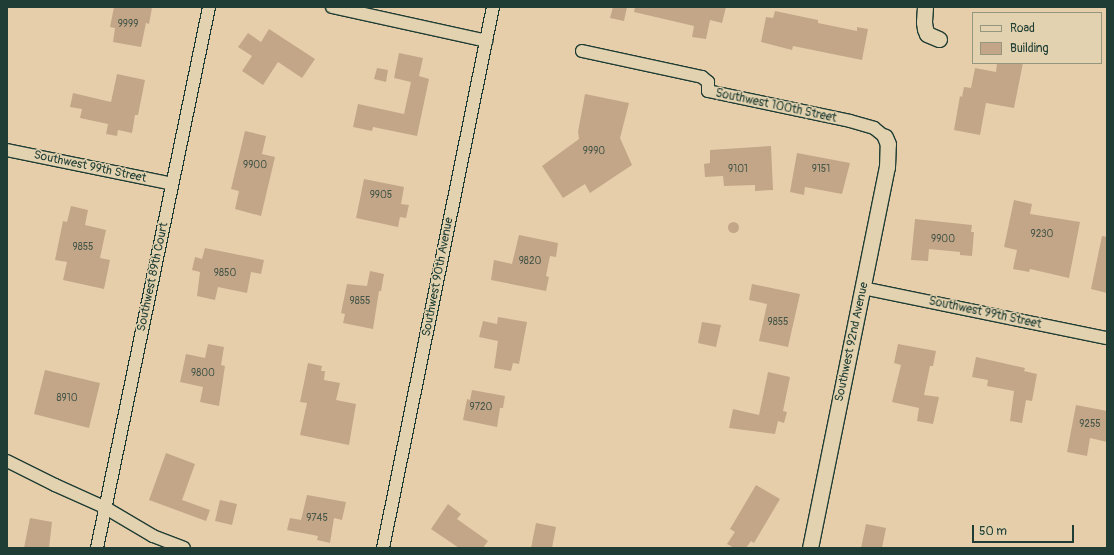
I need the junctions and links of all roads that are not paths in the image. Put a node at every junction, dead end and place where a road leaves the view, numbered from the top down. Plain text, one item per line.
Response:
1 (209, 7) edge
2 (332, 7) edge
3 (493, 7) edge
4 (926, 7) edge
5 (939, 40) dead end
6 (486, 41) junction
7 (582, 51) dead end
8 (885, 137) joint
9 (7, 150) edge
10 (172, 184) junction
11 (863, 288) junction
12 (1107, 338) edge
13 (7, 461) edge
14 (104, 506) junction
15 (97, 548) edge
16 (184, 548) edge
17 (383, 548) edge
18 (810, 548) edge

1 - 10 street, Southwest 89th Court
2 - 6 street
3 - 6 street, Southwest 90th Avenue
4 - 5 street
6 - 17 street, Southwest 90th Avenue
7 - 8 street, Southwest 100th Street
8 - 11 street, Southwest 92nd Avenue
9 - 10 street, Southwest 99th Street
10 - 14 street, Southwest 89th Court
11 - 12 street, Southwest 99th Street
11 - 18 street, Southwest 92nd Avenue
13 - 14 street
14 - 15 street, Southwest 89th Court
14 - 16 street

